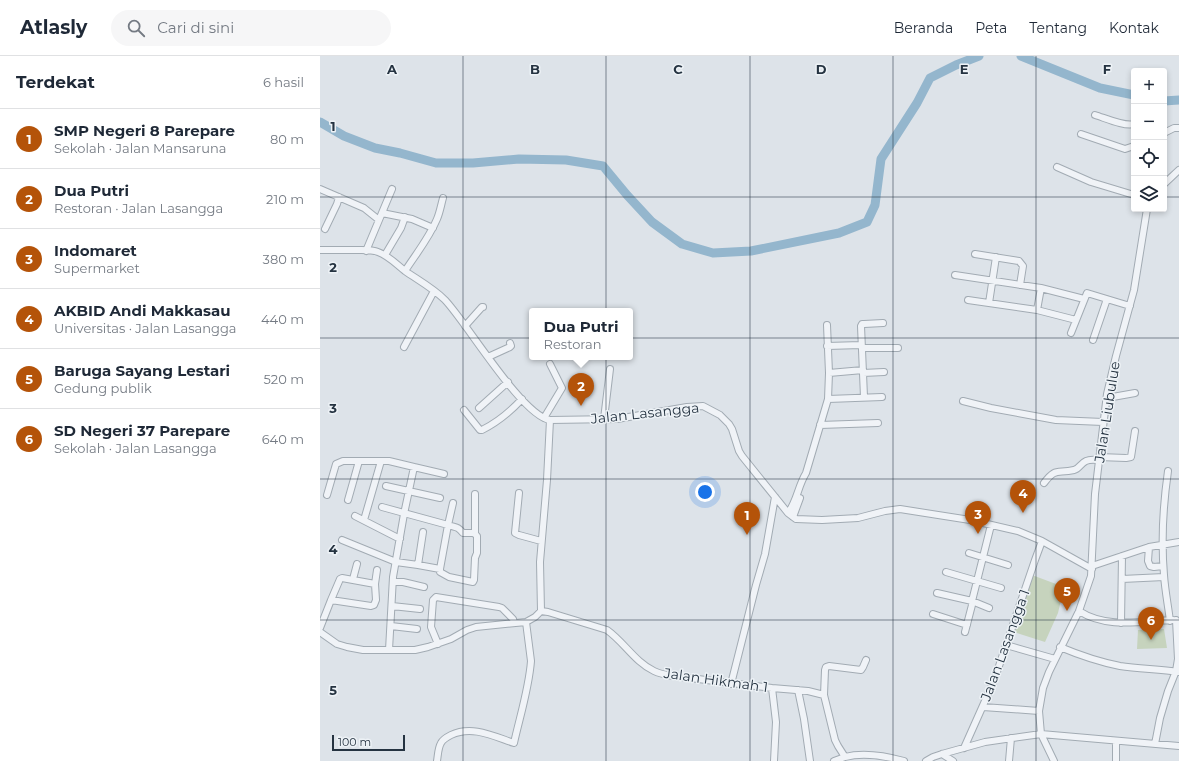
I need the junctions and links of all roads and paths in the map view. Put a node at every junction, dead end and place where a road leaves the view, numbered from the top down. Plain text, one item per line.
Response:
1 (1095, 115) dead end
2 (1131, 125) edge
3 (1179, 128) edge
4 (1167, 132) edge
5 (1081, 134) dead end
6 (1131, 147) edge
7 (1056, 167) dead end
8 (1179, 170) edge
9 (1167, 181) edge
10 (392, 188) dead end
11 (320, 189) edge
12 (1131, 194) edge
13 (339, 197) junction
14 (444, 198) dead end
15 (1147, 212) edge
16 (382, 213) junction
17 (405, 217) junction
18 (379, 220) junction
19 (433, 228) junction
20 (325, 229) dead end
21 (320, 250) edge
22 (366, 251) junction
23 (975, 254) dead end
24 (385, 255) junction
25 (996, 257) junction
26 (405, 271) junction
27 (955, 275) dead end
28 (993, 281) junction
29 (1020, 285) junction
30 (1042, 288) junction
31 (434, 291) junction
32 (1084, 299) junction
33 (1107, 299) junction
34 (968, 300) dead end
35 (989, 303) junction
36 (1130, 306) junction
37 (483, 307) dead end
38 (1038, 310) junction
39 (1076, 320) junction
40 (883, 323) dead end
41 (827, 325) dead end
42 (465, 326) junction
43 (1071, 333) dead end
44 (1093, 340) dead end
45 (510, 343) dead end
46 (827, 346) junction
47 (404, 347) dead end
48 (862, 347) junction
49 (898, 348) dead end
50 (488, 357) junction
51 (550, 364) dead end
52 (610, 370) dead end
53 (863, 372) junction
54 (884, 372) dead end
55 (828, 373) junction
56 (508, 382) junction
57 (1135, 393) dead end
58 (864, 397) junction
59 (882, 397) dead end
60 (1106, 398) junction
61 (522, 399) junction
62 (828, 399) junction
63 (964, 401) dead end
64 (479, 408) dead end
65 (464, 410) dead end
66 (547, 419) junction
67 (604, 419) junction
68 (1103, 422) junction
69 (878, 423) dead end
70 (820, 425) junction
71 (1135, 431) dead end
72 (1099, 459) junction
73 (358, 461) junction
74 (381, 462) junction
75 (414, 468) junction
76 (1168, 471) dead end
77 (444, 474) dead end
78 (1044, 483) dead end
79 (386, 486) dead end
80 (409, 491) junction
81 (475, 494) dead end
82 (518, 494) dead end
83 (327, 495) dead end
84 (775, 497) junction
85 (440, 498) dead end
86 (348, 500) dead end
87 (453, 504) dead end
88 (382, 507) dead end
89 (404, 514) junction
90 (791, 515) junction
91 (355, 516) dead end
92 (364, 520) junction
93 (448, 525) junction
94 (991, 525) junction
95 (423, 532) dead end
96 (475, 534) junction
97 (400, 539) junction
98 (342, 540) dead end
99 (541, 540) junction
100 (1042, 541) junction
101 (1179, 542) edge
102 (1162, 544) junction
103 (1149, 547) junction
104 (969, 553) dead end
105 (1122, 556) junction
106 (983, 558) junction
107 (396, 562) junction
108 (357, 564) dead end
109 (418, 565) junction
110 (1008, 565) dead end
111 (1163, 566) junction
112 (1092, 568) junction
113 (376, 570) dead end
114 (440, 570) junction
115 (946, 572) dead end
116 (1164, 577) junction
117 (353, 579) junction
118 (1122, 579) junction
119 (977, 581) junction
120 (393, 582) junction
121 (375, 584) junction
122 (424, 587) dead end
123 (1001, 588) dead end
124 (937, 593) dead end
125 (331, 600) junction
126 (972, 601) junction
127 (392, 606) junction
128 (989, 608) dead end
129 (420, 609) dead end
130 (541, 611) junction
131 (1078, 611) junction
132 (933, 614) dead end
133 (1175, 620) edge
134 (526, 622) junction
135 (514, 623) junction
136 (1121, 623) junction
137 (967, 625) junction
138 (391, 626) junction
139 (320, 628) edge
140 (417, 629) dead end
141 (320, 632) edge
142 (965, 632) dead end
143 (438, 644) junction
144 (1006, 645) junction
145 (1060, 647) junction
146 (389, 650) junction
147 (1055, 659) junction
148 (866, 660) dead end
149 (1178, 672) edge
150 (732, 684) junction
151 (772, 688) junction
152 (798, 690) junction
153 (824, 695) junction
154 (983, 707) junction
155 (1039, 711) junction
156 (1041, 734) junction
157 (1011, 738) junction
158 (1116, 741) junction
159 (1155, 744) junction
160 (1179, 746) edge
161 (964, 748) junction
162 (942, 754) junction
163 (845, 757) junction
164 (853, 758) edge
165 (437, 761) edge
166 (774, 761) edge
167 (810, 761) edge
168 (834, 761) edge
169 (904, 761) edge
170 (926, 761) edge
171 (953, 761) edge
172 (1010, 761) edge
173 (1054, 761) edge
174 (1116, 761) edge

1 - 2 street
3 - 4 street
5 - 6 street
7 - 12 street
8 - 9 street
10 - 16 street
11 - 13 street
13 - 18 street
13 - 20 street
14 - 19 street
15 - 36 street, Jalan Liubulue
16 - 17 street
16 - 18 street
17 - 19 street
17 - 24 street
18 - 22 street
19 - 26 street
21 - 22 street
22 - 24 street
23 - 25 street
24 - 26 street
25 - 28 street
25 - 29 street
26 - 31 street
27 - 28 street
28 - 29 street
28 - 35 street
29 - 30 street
30 - 32 street
30 - 38 street
31 - 42 street
31 - 47 street
32 - 33 street
32 - 39 street
33 - 36 street
33 - 44 street
34 - 35 street
35 - 38 street
36 - 60 street, Jalan Liubulue
37 - 42 street
38 - 39 street
39 - 43 street
40 - 48 street
41 - 46 street
42 - 50 street
45 - 50 street
46 - 48 street
46 - 55 street
48 - 49 street
48 - 53 street
50 - 56 street
51 - 66 street
52 - 67 street
53 - 54 street
53 - 55 street
53 - 58 street
55 - 62 street
56 - 61 street
56 - 64 street
57 - 60 street
58 - 59 street
58 - 62 street
60 - 68 street, Jalan Liubulue
61 - 65 street
61 - 66 street
62 - 70 street
63 - 68 street
66 - 67 street, Jalan Lasangga
66 - 99 street
67 - 84 street, Jalan Lasangga
68 - 72 street, Jalan Liubulue
69 - 70 street
70 - 90 street
71 - 72 street
72 - 78 street
72 - 112 street, Jalan Liubulue
73 - 74 street
73 - 83 street
73 - 86 street
74 - 75 street
74 - 92 street
75 - 77 street
75 - 80 street
76 - 102 street
79 - 80 street
80 - 85 street
80 - 89 street
81 - 96 street
82 - 99 street
84 - 90 street, Jalan Lasangga
84 - 150 street
87 - 93 street
88 - 89 street
89 - 93 street
89 - 97 street
90 - 94 street
91 - 92 street
92 - 97 street
93 - 96 street
93 - 114 street
94 - 100 street
94 - 106 street
95 - 109 street
96 - 114 street
97 - 107 street
98 - 107 street
99 - 130 street
100 - 112 street
100 - 144 street, Jalan Lasangga 1
101 - 102 street
102 - 103 street
102 - 111 street
103 - 105 street
103 - 111 street
104 - 106 street
105 - 112 street
105 - 118 street
106 - 110 street
106 - 119 street
107 - 109 street
107 - 120 street
108 - 117 street
109 - 114 street
111 - 116 street
112 - 131 street, Jalan Liubulue
113 - 121 street
115 - 119 street
116 - 118 street
116 - 133 street
117 - 121 street
117 - 125 street
118 - 136 street
119 - 123 street
119 - 126 street
120 - 122 street
120 - 127 street
121 - 125 street
124 - 126 street
125 - 139 street
126 - 128 street
126 - 137 street
127 - 129 street
127 - 138 street
130 - 134 street
130 - 150 street, Jalan Hikmah 1
131 - 136 street
131 - 145 street, Jalan Liubulue
132 - 137 street
133 - 136 street
133 - 149 street
134 - 135 street
134 - 165 street
135 - 143 street
135 - 143 street
137 - 142 street
138 - 140 street
138 - 146 street
141 - 146 street
143 - 146 street
144 - 147 street
144 - 154 street, Jalan Lasangga 1
145 - 147 street, Jalan Liubulue
145 - 149 street
147 - 155 street, Jalan Liubulue
148 - 153 street
149 - 159 street
150 - 151 street, Jalan Hikmah 1
151 - 152 street, Jalan Hikmah 1
151 - 166 street
152 - 153 street, Jalan Hikmah 1
152 - 167 street
153 - 163 street
154 - 155 street
154 - 161 street, Jalan Lasangga 1
155 - 156 street, Jalan Liubulue
156 - 157 street
156 - 158 street
156 - 173 street
157 - 161 street
157 - 172 street
158 - 159 street
158 - 174 street
159 - 160 street
161 - 162 street
162 - 170 street
162 - 171 street
163 - 164 street
163 - 168 street
164 - 169 street

